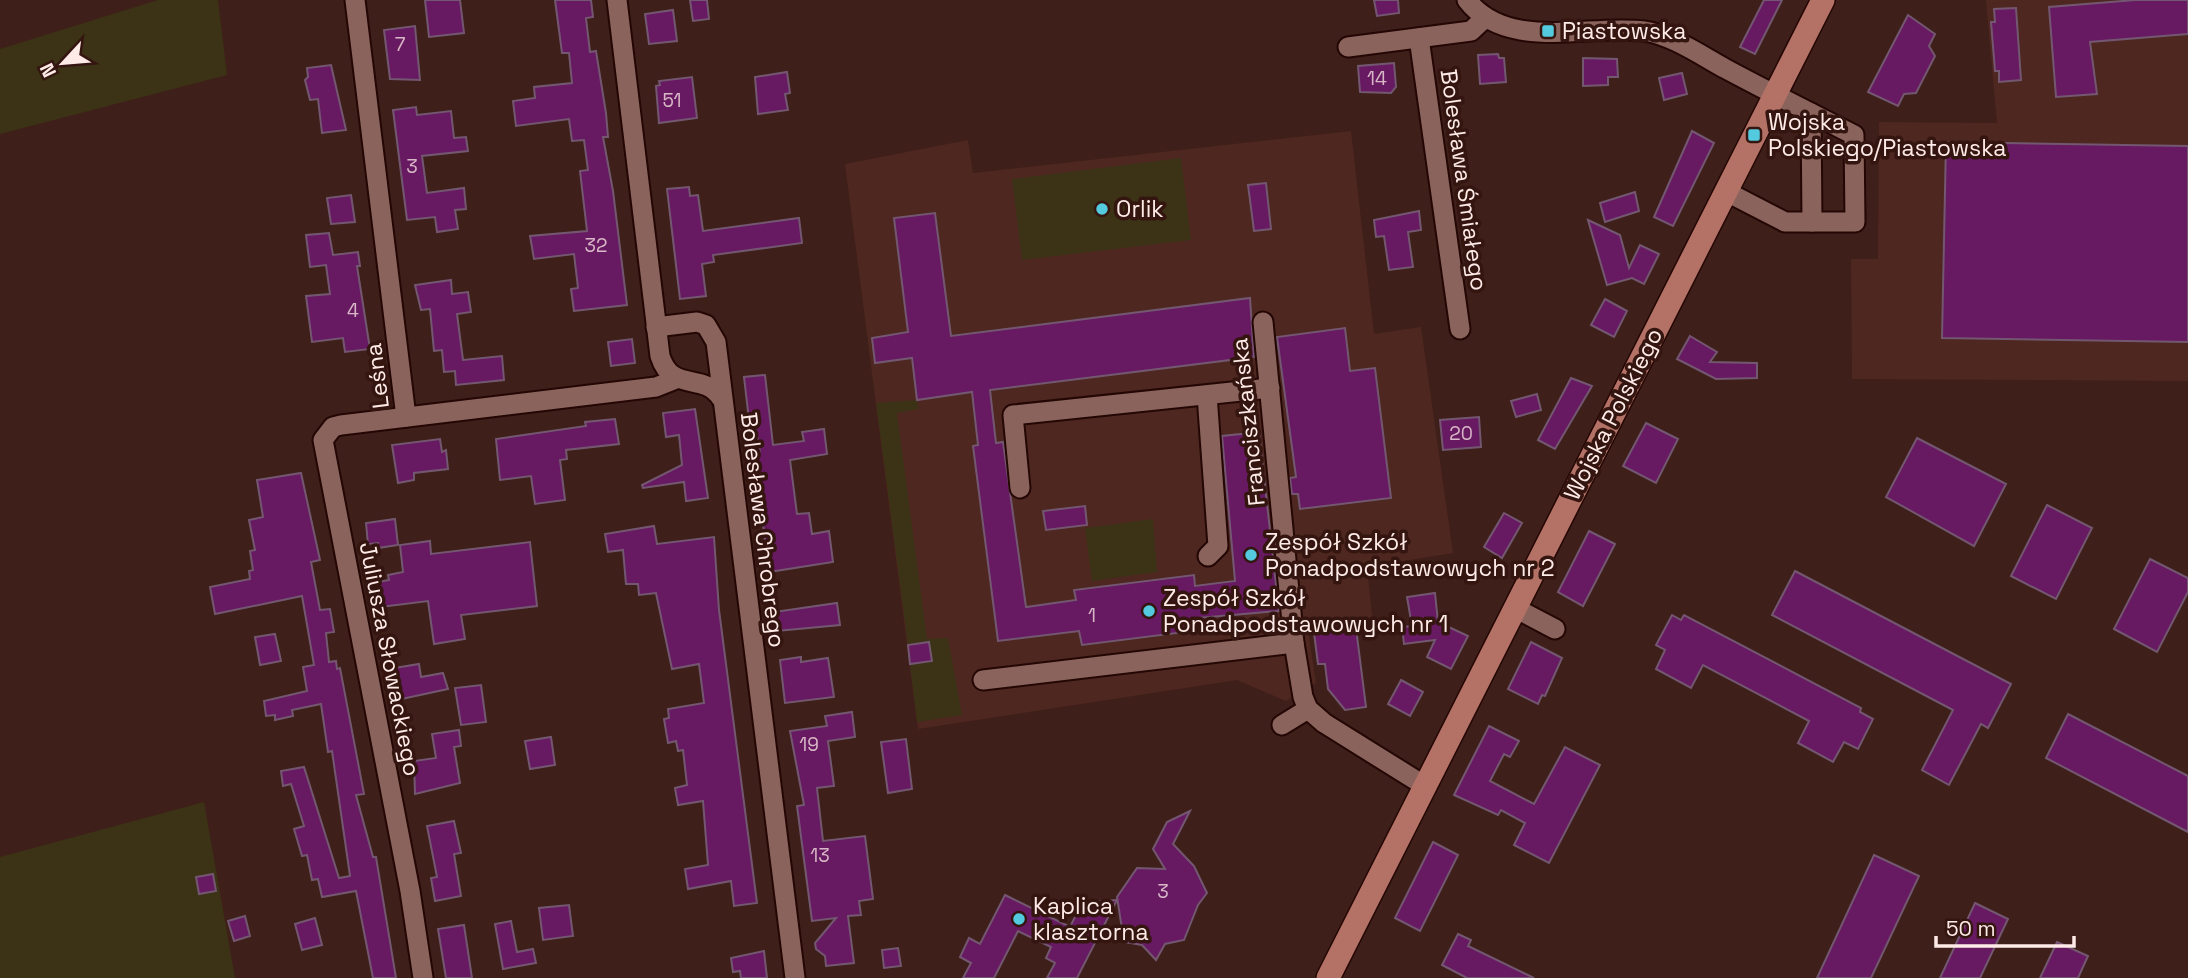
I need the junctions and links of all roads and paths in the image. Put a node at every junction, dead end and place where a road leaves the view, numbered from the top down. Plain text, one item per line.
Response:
1 (356, 0) edge
2 (617, 0) edge
3 (1467, 0) edge
4 (1823, 0) edge
5 (1485, 18) junction
6 (1419, 38) junction
7 (1348, 47) dead end
8 (1774, 94) junction
9 (1811, 113) junction
10 (1725, 191) junction
11 (1812, 222) junction
12 (1263, 322) dead end
13 (656, 327) junction
14 (1460, 329) dead end
15 (676, 379) junction
16 (1270, 388) junction
17 (1207, 395) junction
18 (721, 398) junction
19 (407, 417) junction
20 (1020, 488) dead end
21 (1208, 556) dead end
22 (1515, 608) junction
23 (1555, 629) dead end
24 (1294, 643) junction
25 (983, 680) dead end
26 (1308, 709) junction
27 (1282, 724) dead end
28 (1425, 786) junction
29 (1335, 976) edge
30 (423, 978) edge
31 (795, 978) edge

1 - 19 street, Leśna
2 - 13 street
3 - 5 street
4 - 8 main road, Wojska Polskiego
5 - 6 street
5 - 8 street
6 - 7 street
6 - 14 street, Bolesława Śmiałego
8 - 9 street
8 - 10 main road, Wojska Polskiego
9 - 11 street
9 - 11 street
10 - 11 street
10 - 22 main road, Wojska Polskiego
12 - 16 street, Franciszkańska
13 - 15 street
13 - 18 street
15 - 18 street, Bolesława Chrobrego
15 - 19 street
16 - 17 street
16 - 24 street, Franciszkańska
17 - 20 street
17 - 21 street
18 - 31 street, Bolesława Chrobrego
19 - 30 street, Juliusza Słowackiego
22 - 23 street
22 - 28 main road, Wojska Polskiego
24 - 25 street
24 - 26 street, Franciszkańska
26 - 27 street
26 - 28 street
28 - 29 main road, Wojska Polskiego

